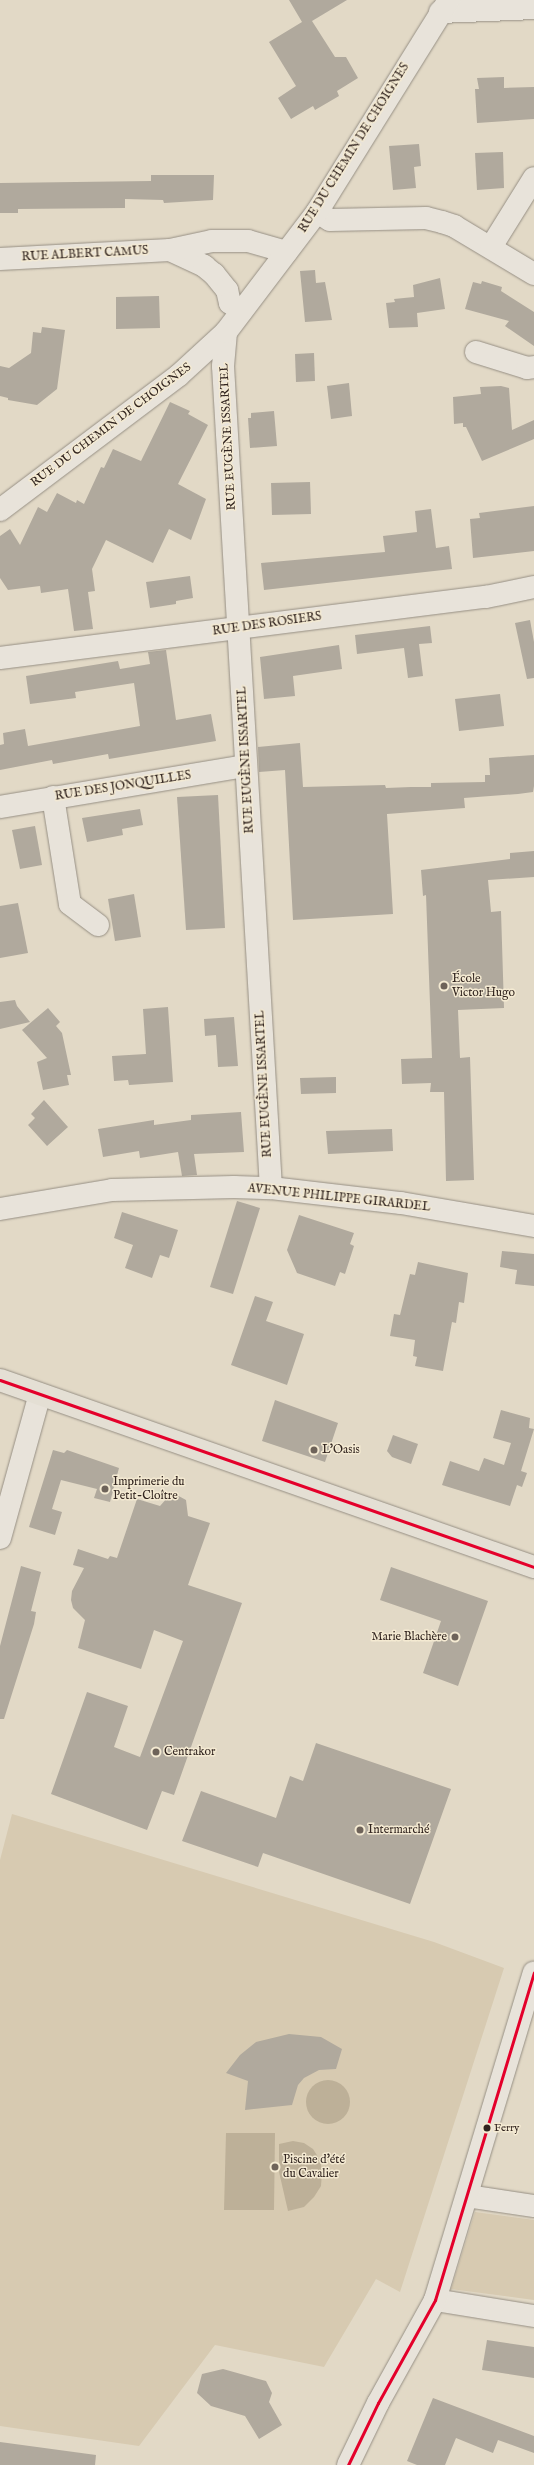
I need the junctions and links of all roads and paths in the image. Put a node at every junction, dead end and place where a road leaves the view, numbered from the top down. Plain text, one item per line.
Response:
1 (444, 6) edge
2 (534, 8) edge
3 (534, 178) edge
4 (317, 212) junction
5 (223, 242) junction
6 (491, 247) junction
7 (170, 250) junction
8 (286, 252) junction
9 (0, 259) edge
10 (214, 274) junction
11 (534, 274) edge
12 (242, 311) junction
13 (226, 332) junction
14 (476, 352) dead end
15 (534, 367) edge
16 (0, 510) edge
17 (534, 587) edge
18 (240, 628) junction
19 (0, 658) edge
20 (245, 766) junction
21 (53, 797) junction
22 (0, 807) edge
23 (98, 925) dead end
24 (271, 1188) junction
25 (0, 1209) edge
26 (534, 1226) edge
27 (0, 1380) edge
28 (40, 1394) junction
29 (0, 1538) edge
30 (530, 1567) edge
31 (534, 1973) edge
32 (467, 2196) junction
33 (534, 2206) edge
34 (435, 2300) junction
35 (534, 2316) edge
36 (348, 2465) edge

1 - 2 street
1 - 4 street, RUE DU CHEMIN DE CHOIGNES
3 - 6 street
4 - 6 street
4 - 8 street, RUE DU CHEMIN DE CHOIGNES
5 - 7 street, RUE ALBERT CAMUS
5 - 8 street, RUE ALBERT CAMUS
5 - 10 street
6 - 11 street
7 - 9 street, RUE ALBERT CAMUS
7 - 10 street
8 - 12 street, RUE DU CHEMIN DE CHOIGNES
10 - 12 street
12 - 13 street, RUE DU CHEMIN DE CHOIGNES
13 - 16 street, RUE DU CHEMIN DE CHOIGNES
13 - 18 street, RUE EUGÈNE ISSARTEL
14 - 15 street
17 - 18 street, RUE DES ROSIERS
18 - 19 street, RUE DES ROSIERS
18 - 20 street, RUE EUGÈNE ISSARTEL
20 - 21 street, RUE DES JONQUILLES
20 - 24 street, RUE EUGÈNE ISSARTEL
21 - 22 street, RUE DES JONQUILLES
21 - 23 street
24 - 25 street, AVENUE PHILIPPE GIRARDEL
24 - 26 street, AVENUE PHILIPPE GIRARDEL
27 - 28 main road
28 - 29 street
28 - 30 main road
31 - 32 street
32 - 33 street
32 - 34 street
34 - 35 street
34 - 36 street

